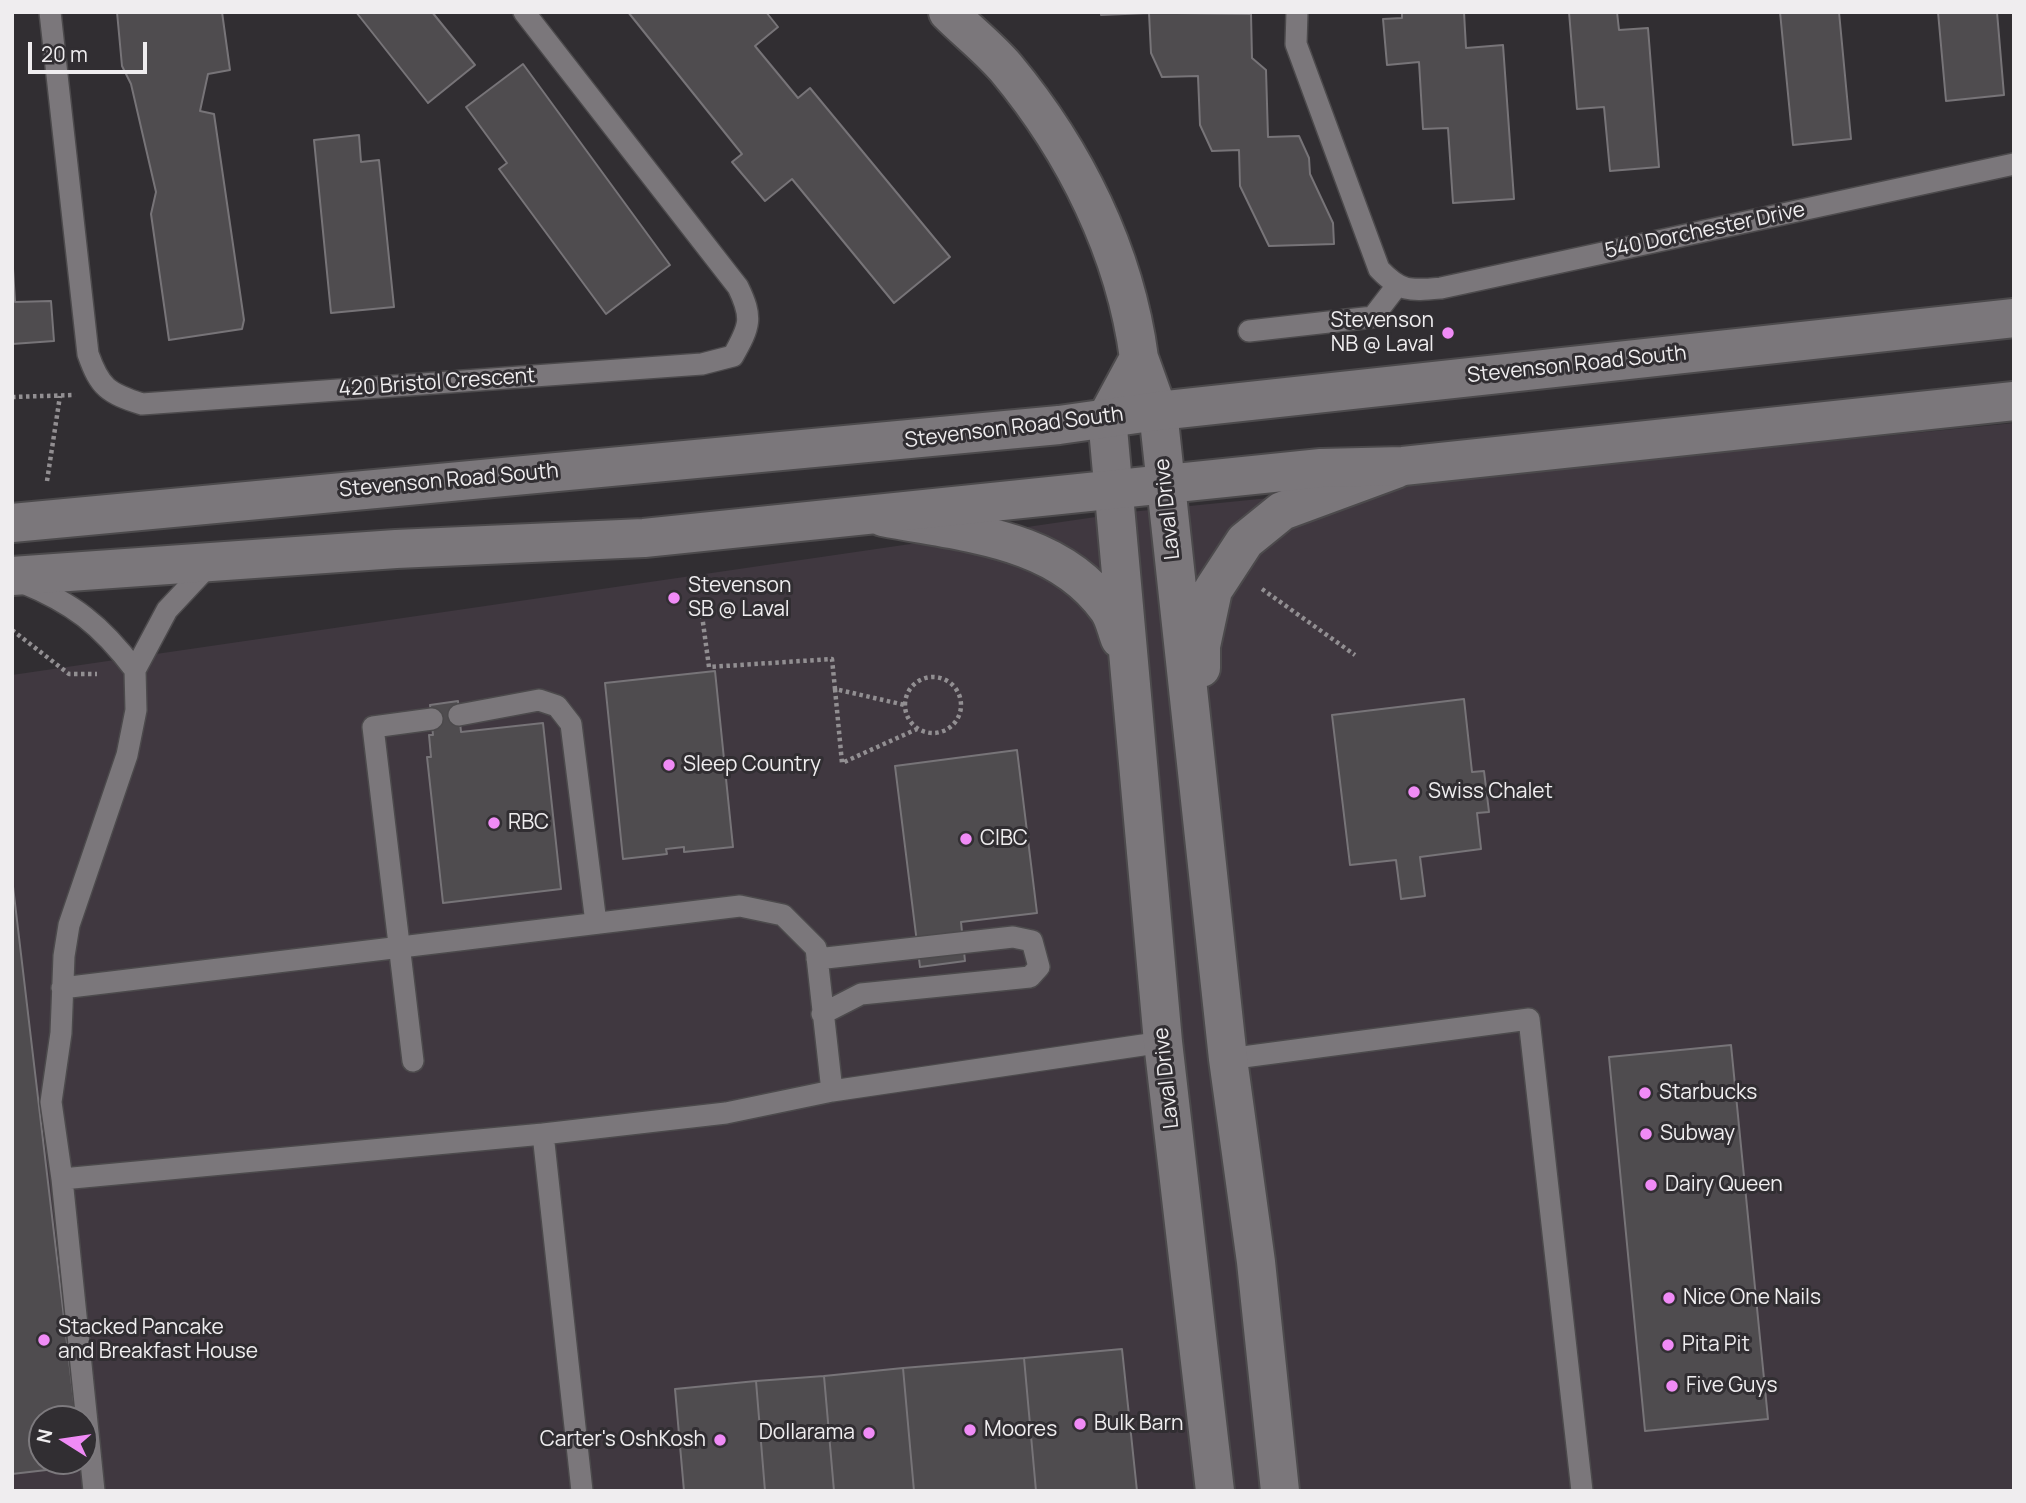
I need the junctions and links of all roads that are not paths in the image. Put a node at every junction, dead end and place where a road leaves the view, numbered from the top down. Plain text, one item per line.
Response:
1 (50, 12) edge
2 (524, 12) edge
3 (948, 12) edge
4 (1297, 12) edge
5 (2014, 164) edge
6 (1396, 287) junction
7 (2014, 318) edge
8 (1249, 331) dead end
9 (1139, 358) junction
10 (2014, 401) edge
11 (1158, 411) junction
12 (1107, 417) junction
13 (1403, 466) junction
14 (1165, 484) junction
15 (1113, 491) junction
16 (874, 515) junction
17 (12, 523) edge
18 (214, 560) junction
19 (12, 577) edge
20 (1128, 663) junction
21 (135, 670) junction
22 (459, 715) dead end
23 (432, 719) dead end
24 (1199, 789) junction
25 (596, 923) junction
26 (399, 947) junction
27 (817, 959) junction
28 (62, 988) junction
29 (822, 1014) junction
30 (1163, 1042) junction
31 (1228, 1059) junction
32 (413, 1061) dead end
33 (832, 1091) junction
34 (543, 1134) junction
35 (62, 1179) junction
36 (94, 1491) edge
37 (582, 1491) edge
38 (1214, 1491) edge
39 (1280, 1491) edge
40 (1582, 1491) edge

1 - 2 lane, 420 Bristol Crescent
3 - 9 main road, Laval Drive
4 - 6 lane
5 - 6 lane, 540 Dorchester Drive
6 - 8 lane
7 - 11 main road, Stevenson Road South
9 - 11 main road, Laval Drive
9 - 12 main road
10 - 13 main road
11 - 12 main road, Stevenson Road South
11 - 14 main road, Laval Drive
12 - 15 main road, Laval Drive
12 - 17 main road, Stevenson Road South
13 - 14 main road
13 - 24 main road, Laval Drive
14 - 15 main road
14 - 24 main road, Laval Drive
15 - 16 main road
15 - 20 main road, Laval Drive
16 - 18 main road
16 - 20 main road, Laval Drive
18 - 19 main road
18 - 21 lane
19 - 21 lane
20 - 30 main road, Laval Drive
21 - 28 lane
22 - 25 lane
23 - 26 lane
24 - 31 main road, Laval Drive
25 - 26 lane
25 - 27 lane
26 - 28 lane
26 - 32 lane
27 - 29 lane
27 - 29 lane
28 - 35 lane
29 - 33 lane
30 - 33 lane
30 - 38 main road, Laval Drive
31 - 39 main road, Laval Drive
31 - 40 lane
33 - 34 lane
34 - 35 lane
34 - 37 lane
35 - 36 lane

